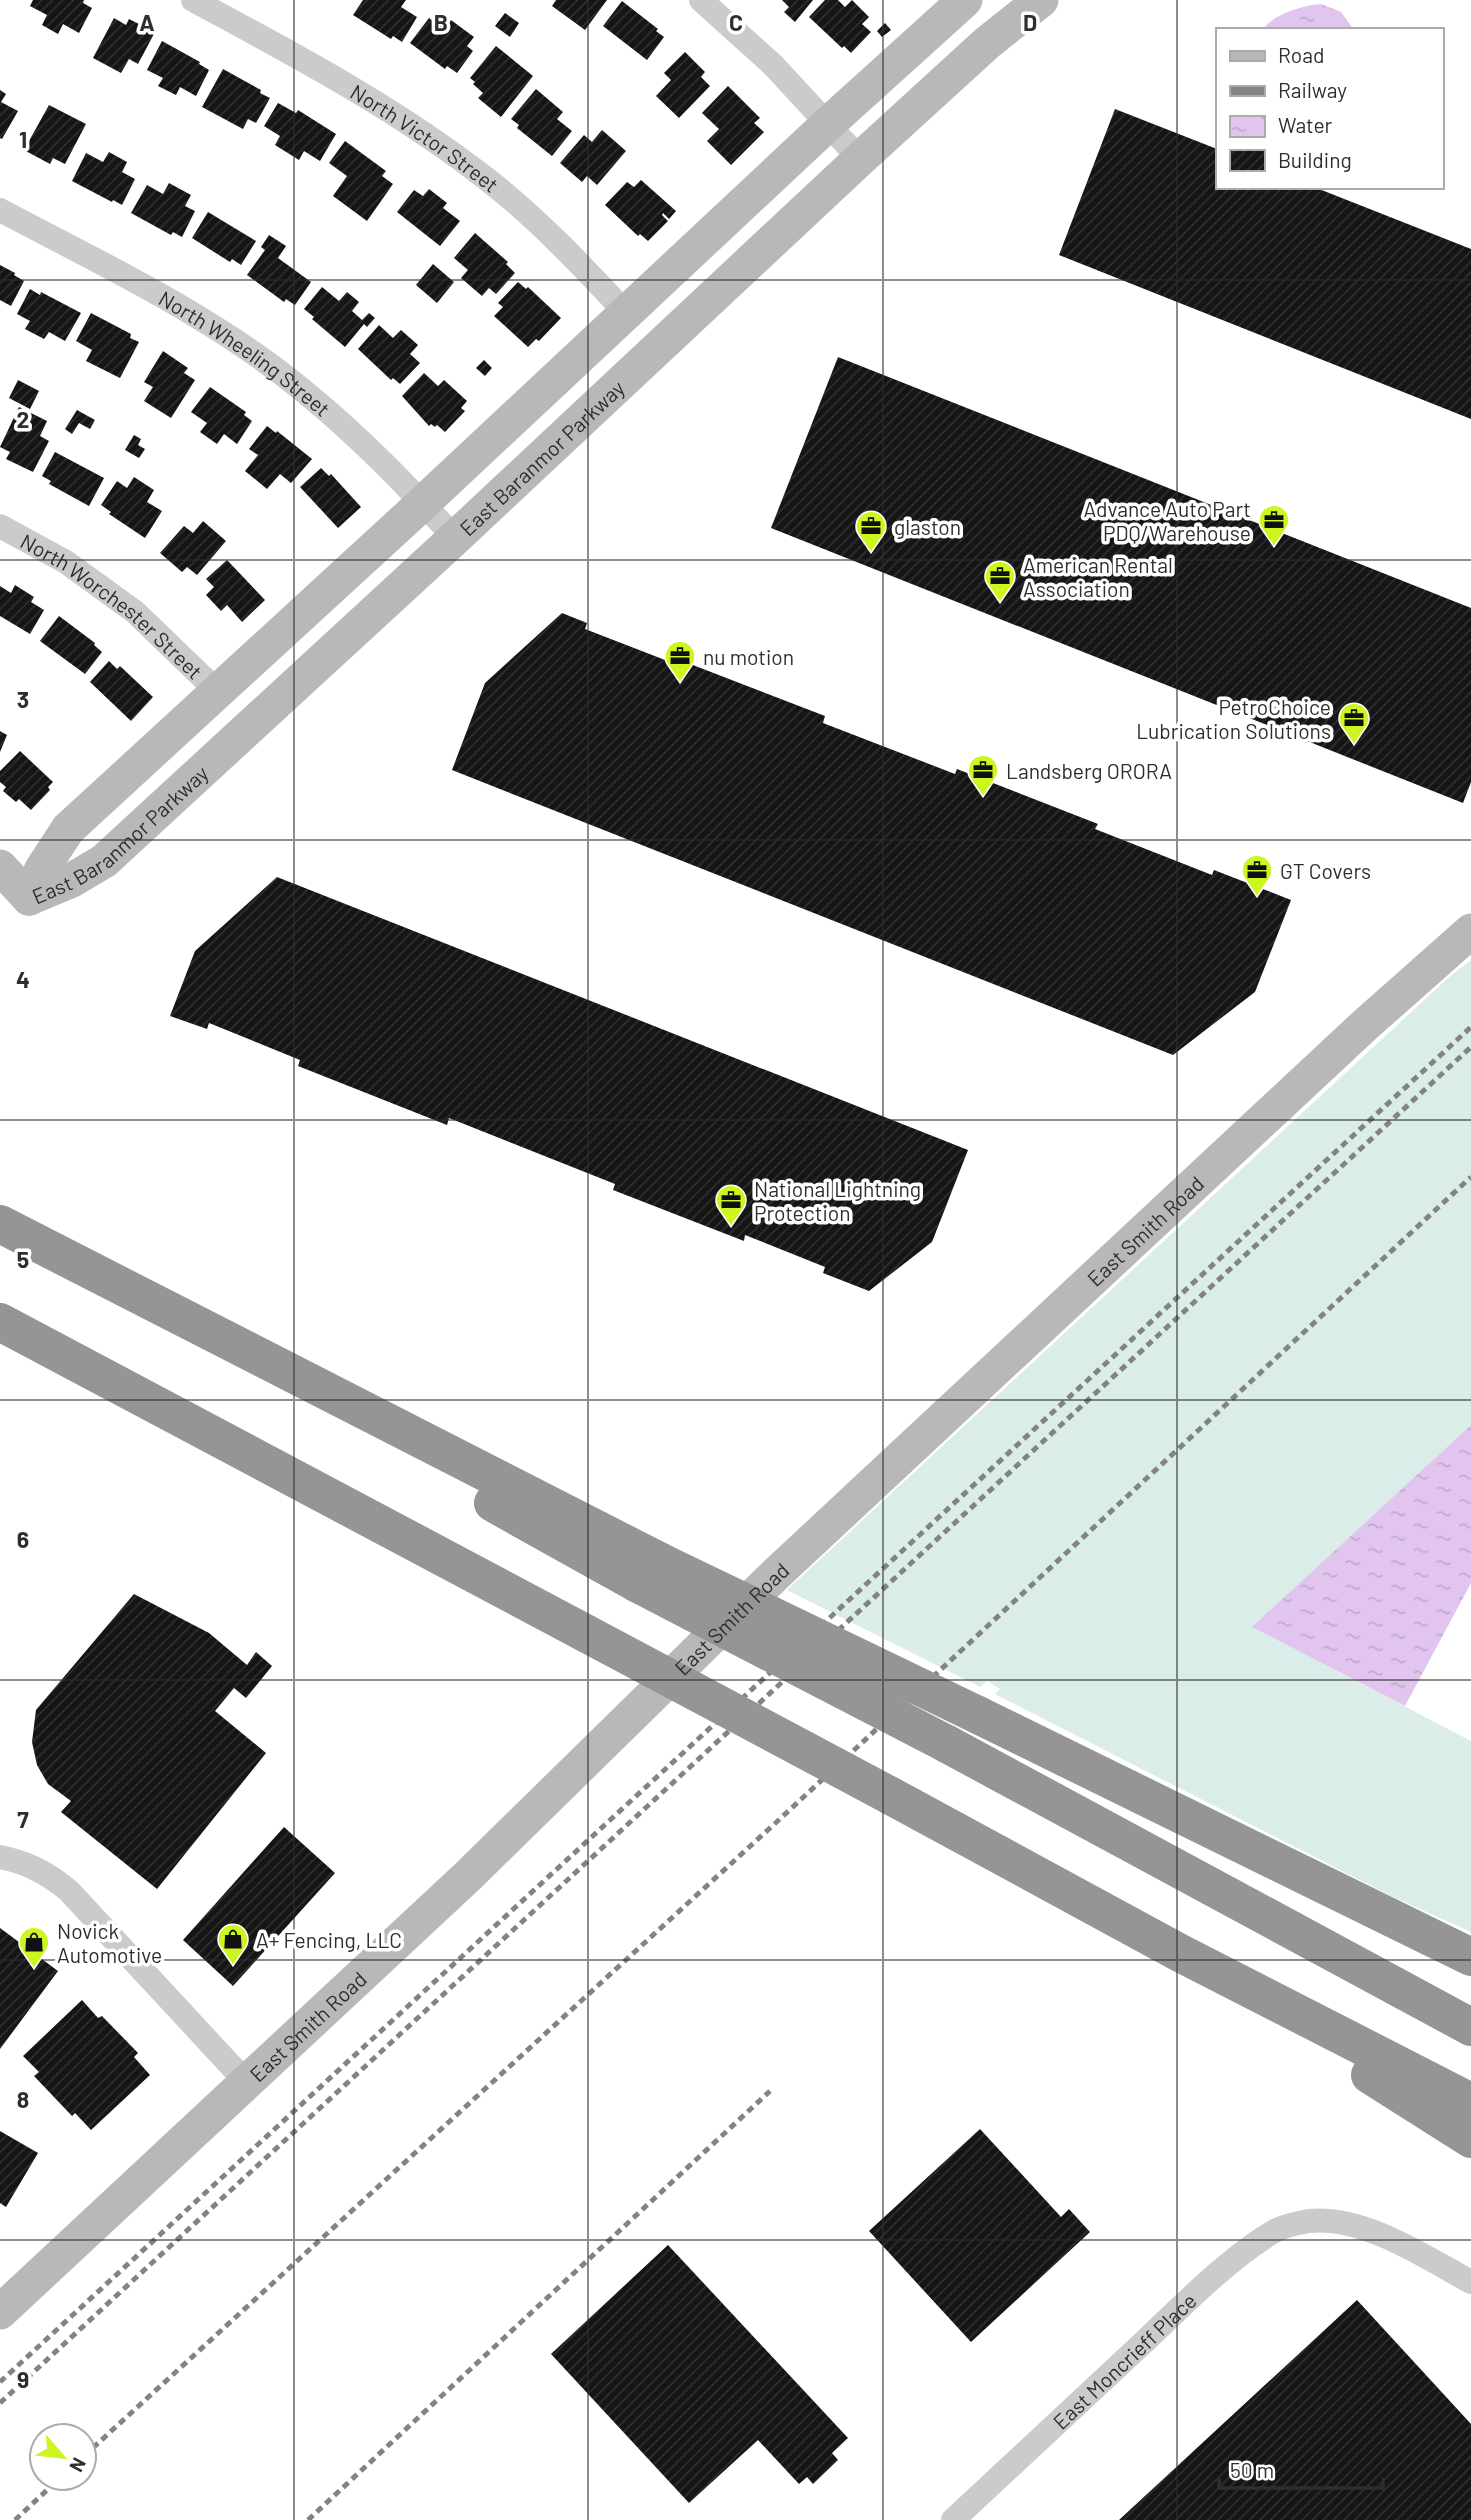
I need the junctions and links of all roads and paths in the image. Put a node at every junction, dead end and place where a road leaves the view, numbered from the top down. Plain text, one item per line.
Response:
1 (193, 0) edge
2 (701, 0) edge
3 (965, 0) edge
4 (1041, 0) edge
5 (828, 124) junction
6 (860, 159) junction
7 (0, 210) edge
8 (625, 313) junction
9 (423, 503) junction
10 (0, 526) edge
11 (455, 538) junction
12 (218, 692) junction
13 (0, 867) edge
14 (29, 898) junction
15 (1471, 931) edge
16 (0, 1226) edge
17 (0, 1322) edge
18 (650, 1573) junction
19 (0, 1857) edge
20 (1180, 1953) junction
21 (1471, 1957) edge
22 (1471, 2026) edge
23 (247, 2083) junction
24 (1471, 2102) edge
25 (1471, 2139) edge
26 (1471, 2281) edge
27 (0, 2312) edge
28 (953, 2520) edge

1 - 8 street, North Victor Street
2 - 5 street
3 - 5 street, East Baranmor Parkway
4 - 6 street, East Baranmor Parkway
5 - 6 street
5 - 8 street, East Baranmor Parkway
6 - 11 street, East Baranmor Parkway
7 - 9 street, North Wheeling Street
8 - 9 street, East Baranmor Parkway
9 - 11 street, North Wheeling Street
9 - 12 street, East Baranmor Parkway
10 - 12 street, North Worchester Street
11 - 14 street, East Baranmor Parkway
12 - 14 street, East Baranmor Parkway
13 - 14 street
15 - 23 street, East Smith Road
16 - 18 highway
17 - 20 highway, bridge
18 - 21 highway, bridge
18 - 22 highway, bridge
19 - 23 street
20 - 24 highway
20 - 25 highway
23 - 27 street, East Smith Road
26 - 28 street, East Moncrieff Place

